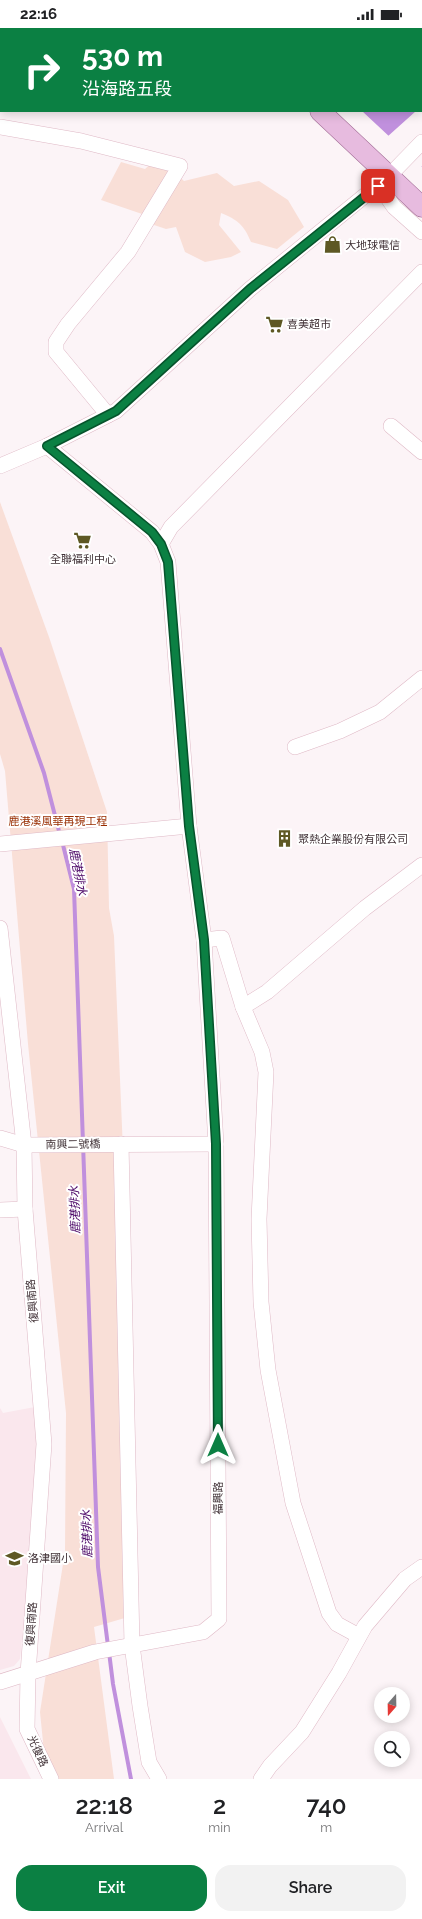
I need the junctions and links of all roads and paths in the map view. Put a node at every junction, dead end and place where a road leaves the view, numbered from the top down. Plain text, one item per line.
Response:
1 (321, 112) edge
2 (0, 128) edge
3 (422, 142) edge
4 (389, 176) junction
5 (422, 207) edge
6 (422, 232) edge
7 (422, 272) edge
8 (108, 415) junction
9 (391, 426) dead end
10 (47, 446) junction
11 (422, 452) edge
12 (0, 466) edge
13 (161, 544) junction
14 (422, 678) edge
15 (295, 748) dead end
16 (189, 826) junction
17 (0, 844) edge
18 (422, 865) edge
19 (0, 928) edge
20 (204, 940) junction
21 (4, 997) edge
22 (243, 1007) junction
23 (0, 1138) edge
24 (24, 1144) junction
25 (121, 1144) junction
26 (216, 1144) junction
27 (25, 1209) junction
28 (0, 1210) edge
29 (422, 1568) edge
30 (359, 1636) junction
31 (129, 1646) junction
32 (28, 1674) junction
33 (0, 1682) edge
34 (51, 1779) edge
35 (159, 1779) edge
36 (261, 1779) edge

1 - 4 main road
2 - 8 street
3 - 4 street
4 - 5 main road
4 - 6 street
4 - 8 street
7 - 13 street
8 - 10 street
9 - 11 street
10 - 12 street
10 - 13 street, 福興路
13 - 16 street, 福興路
14 - 15 street
16 - 17 street
16 - 20 street, 福興路
18 - 22 street
19 - 21 street, 復興南路
20 - 22 street
20 - 26 street, 福興路
21 - 24 street, 復興南路
22 - 30 street
23 - 24 street, 南興二號橋
24 - 25 street, 南興二號橋
24 - 27 street, 復興南路
25 - 26 street, 南興二號橋
25 - 31 street
26 - 31 street, 福興路
27 - 28 street
27 - 32 street, 復興南路
29 - 30 street
30 - 36 street
31 - 32 street
31 - 35 street
32 - 33 street
32 - 34 street, 光復路

